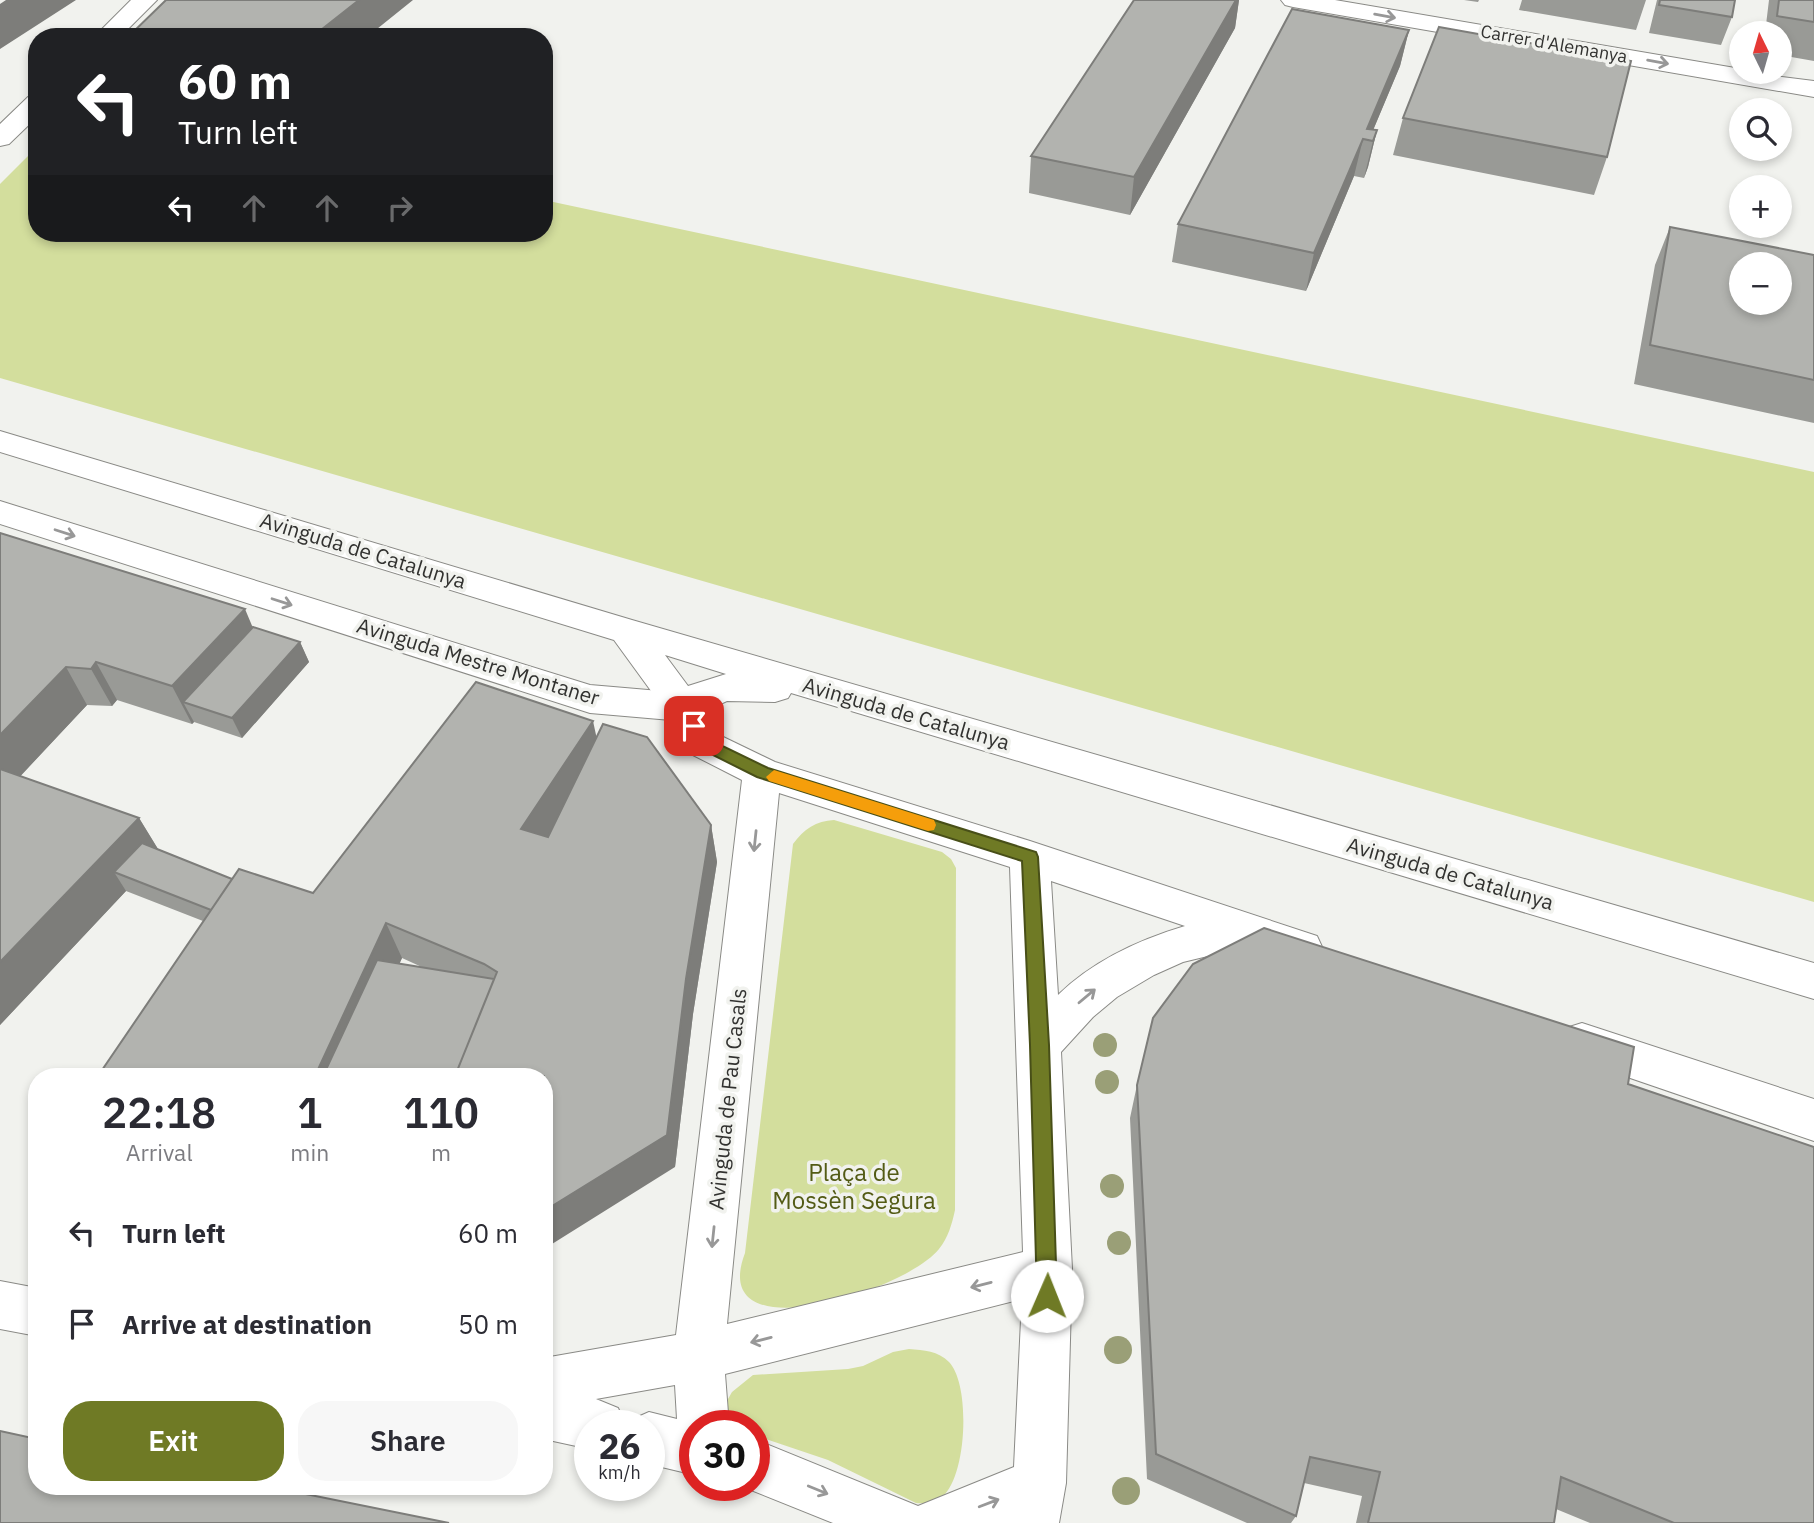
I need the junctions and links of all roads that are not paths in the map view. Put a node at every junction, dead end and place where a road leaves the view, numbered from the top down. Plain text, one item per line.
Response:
1 (145, 0) edge
2 (1293, 0) edge
3 (115, 28) edge
4 (1814, 89) edge
5 (28, 111) edge
6 (0, 138) edge
7 (0, 441) edge
8 (0, 512) edge
9 (627, 631) junction
10 (846, 696) junction
11 (683, 707) junction
12 (762, 773) junction
13 (1030, 857) junction
14 (1246, 930) junction
15 (1338, 961) edge
16 (1814, 981) edge
17 (1550, 1031) edge
18 (1040, 1045) junction
19 (1814, 1120) edge
20 (1048, 1269) junction
21 (0, 1305) edge
22 (28, 1310) edge
23 (699, 1356) junction
24 (553, 1381) edge
25 (702, 1410) edge
26 (553, 1415) edge
27 (574, 1420) edge
28 (770, 1471) edge
29 (1043, 1510) edge
30 (899, 1523) edge
31 (938, 1523) edge

1 - 3 street
2 -> 4 street, Carrer d'Alemanya
5 - 6 street
7 - 9 street, Avinguda de Catalunya
8 -> 11 street, Avinguda Mestre Montaner
9 - 10 street, Avinguda de Catalunya
9 - 11 street
10 - 11 street
10 - 16 street, Avinguda de Catalunya
11 - 12 street
12 - 13 street
12 -> 23 street, Avinguda de Pau Casals
13 - 14 street
13 - 18 street
14 - 15 street
18 -> 14 street
17 - 19 street
18 - 20 street
20 -> 23 street
20 - 29 street
21 - 22 street
23 - 24 street
23 - 25 street, Avinguda de Pau Casals
26 - 27 street
28 -> 30 street
31 -> 29 street

